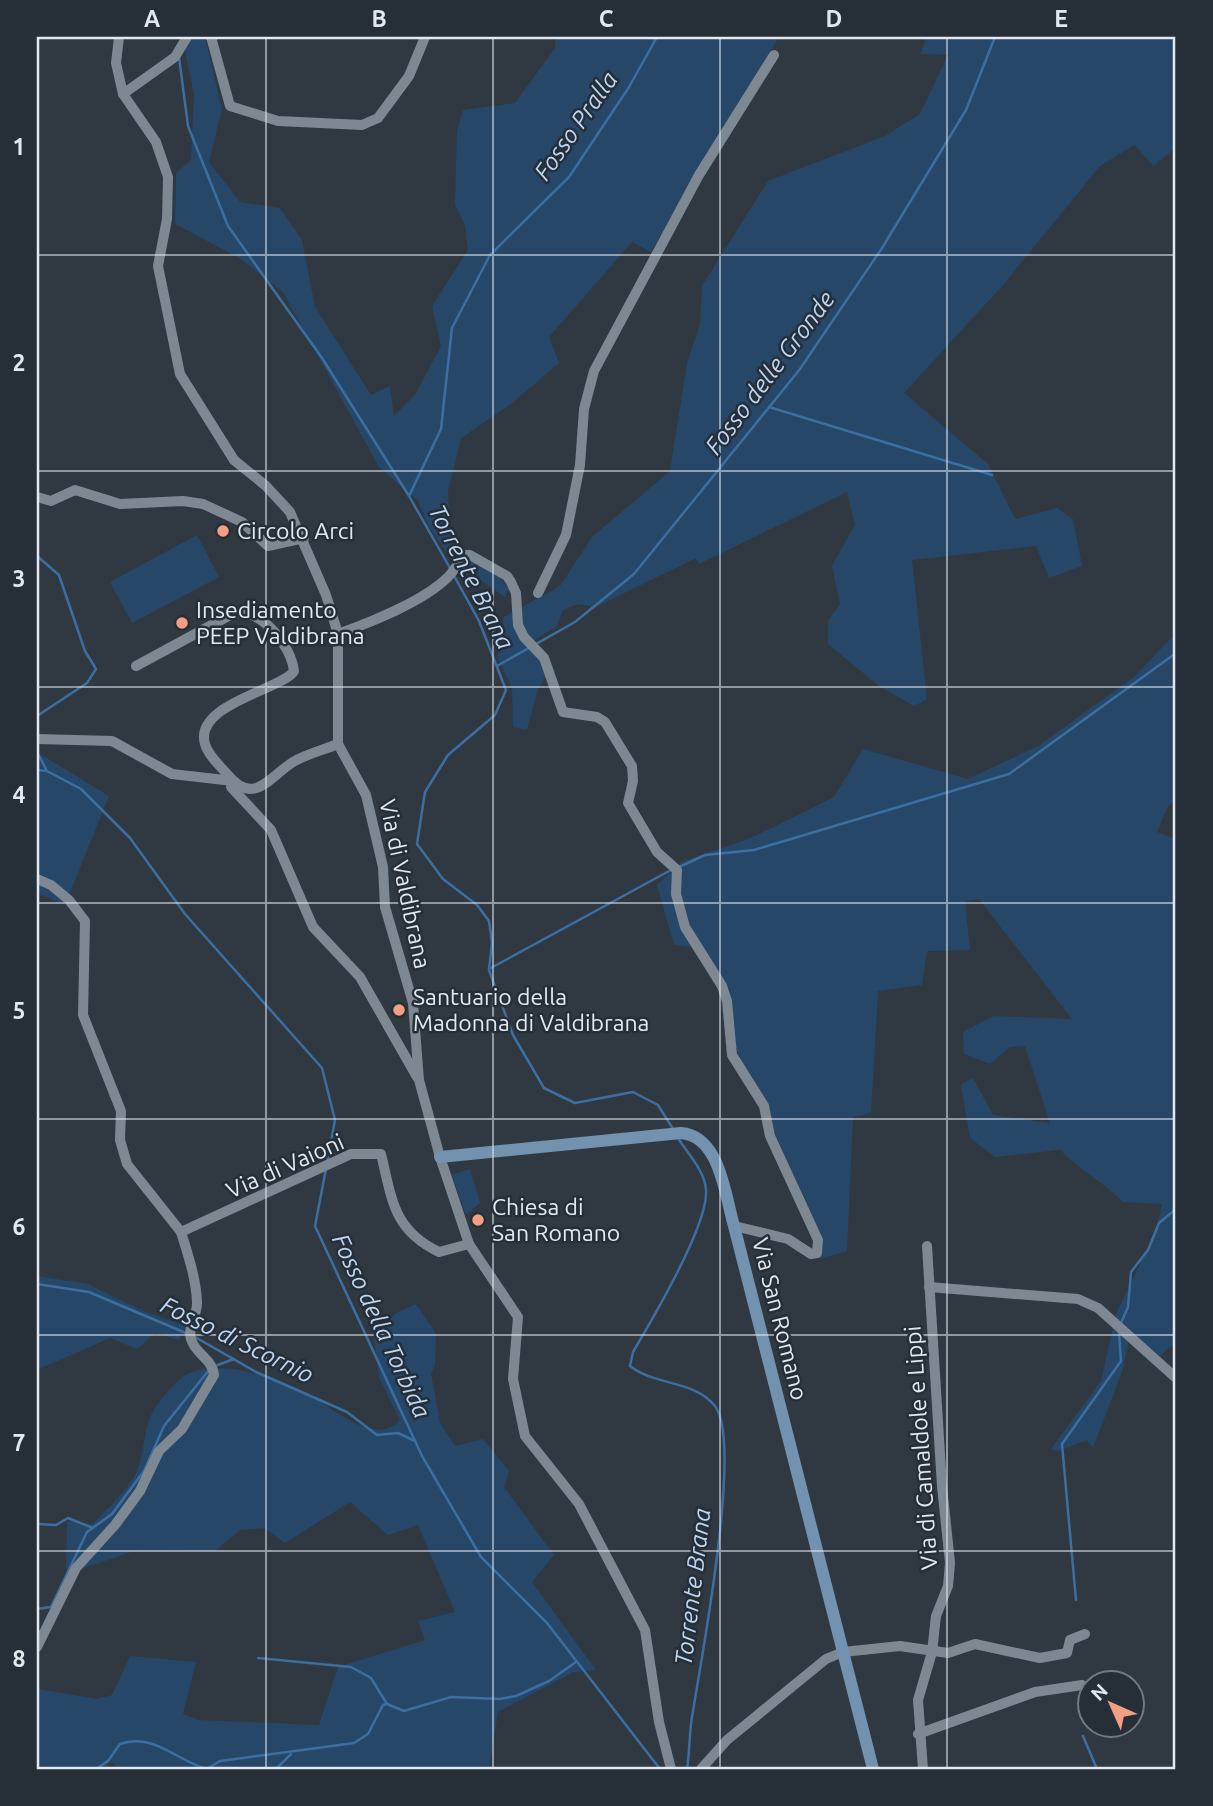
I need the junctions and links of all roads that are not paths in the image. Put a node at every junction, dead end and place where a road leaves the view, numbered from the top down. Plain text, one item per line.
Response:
1 (119, 37) edge
2 (187, 37) edge
3 (211, 37) edge
4 (425, 37) edge
5 (774, 55) dead end
6 (123, 94) junction
7 (37, 496) edge
8 (304, 538) junction
9 (538, 593) dead end
10 (338, 634) junction
11 (136, 666) dead end
12 (37, 739) edge
13 (338, 744) junction
14 (229, 782) junction
15 (37, 879) edge
16 (419, 1080) junction
17 (440, 1157) junction
18 (734, 1226) junction
19 (181, 1232) junction
20 (469, 1244) junction
21 (927, 1246) dead end
22 (929, 1287) junction
23 (1176, 1378) edge
24 (1085, 1634) dead end
25 (37, 1647) edge
26 (843, 1652) junction
27 (932, 1653) junction
28 (1076, 1686) edge
29 (918, 1734) junction
30 (671, 1769) edge
31 (701, 1769) edge
32 (873, 1769) edge
33 (923, 1769) edge

1 - 6 street, Via di Valdibrana
2 - 6 street
3 - 4 street
5 - 9 street
6 - 8 street, Via di Valdibrana
7 - 8 street
8 - 10 street, Via di Valdibrana
10 - 13 street, Via di Valdibrana
10 - 18 street
11 - 14 street, Via di Valdibrana
12 - 14 street
13 - 14 street
13 - 16 street, Via di Valdibrana
14 - 16 street, Via di Valdibrana
15 - 19 street
16 - 17 street, Via di Valdibrana
17 - 18 street, Via San Romano
17 - 20 street, Via di Valdibrana
18 - 26 street, Via San Romano
19 - 20 street, Via di Vaioni
19 - 25 street
20 - 30 street, Via di Valdibrana
21 - 22 street, Via di Camaldole e Lippi
22 - 23 street
22 - 27 street, Via di Camaldole e Lippi
24 - 27 street
26 - 27 street
26 - 31 street
26 - 32 street, Via San Romano
27 - 29 street, Via di Camaldole e Lippi
28 - 29 street
29 - 33 street, Via di Camaldole e Lippi

